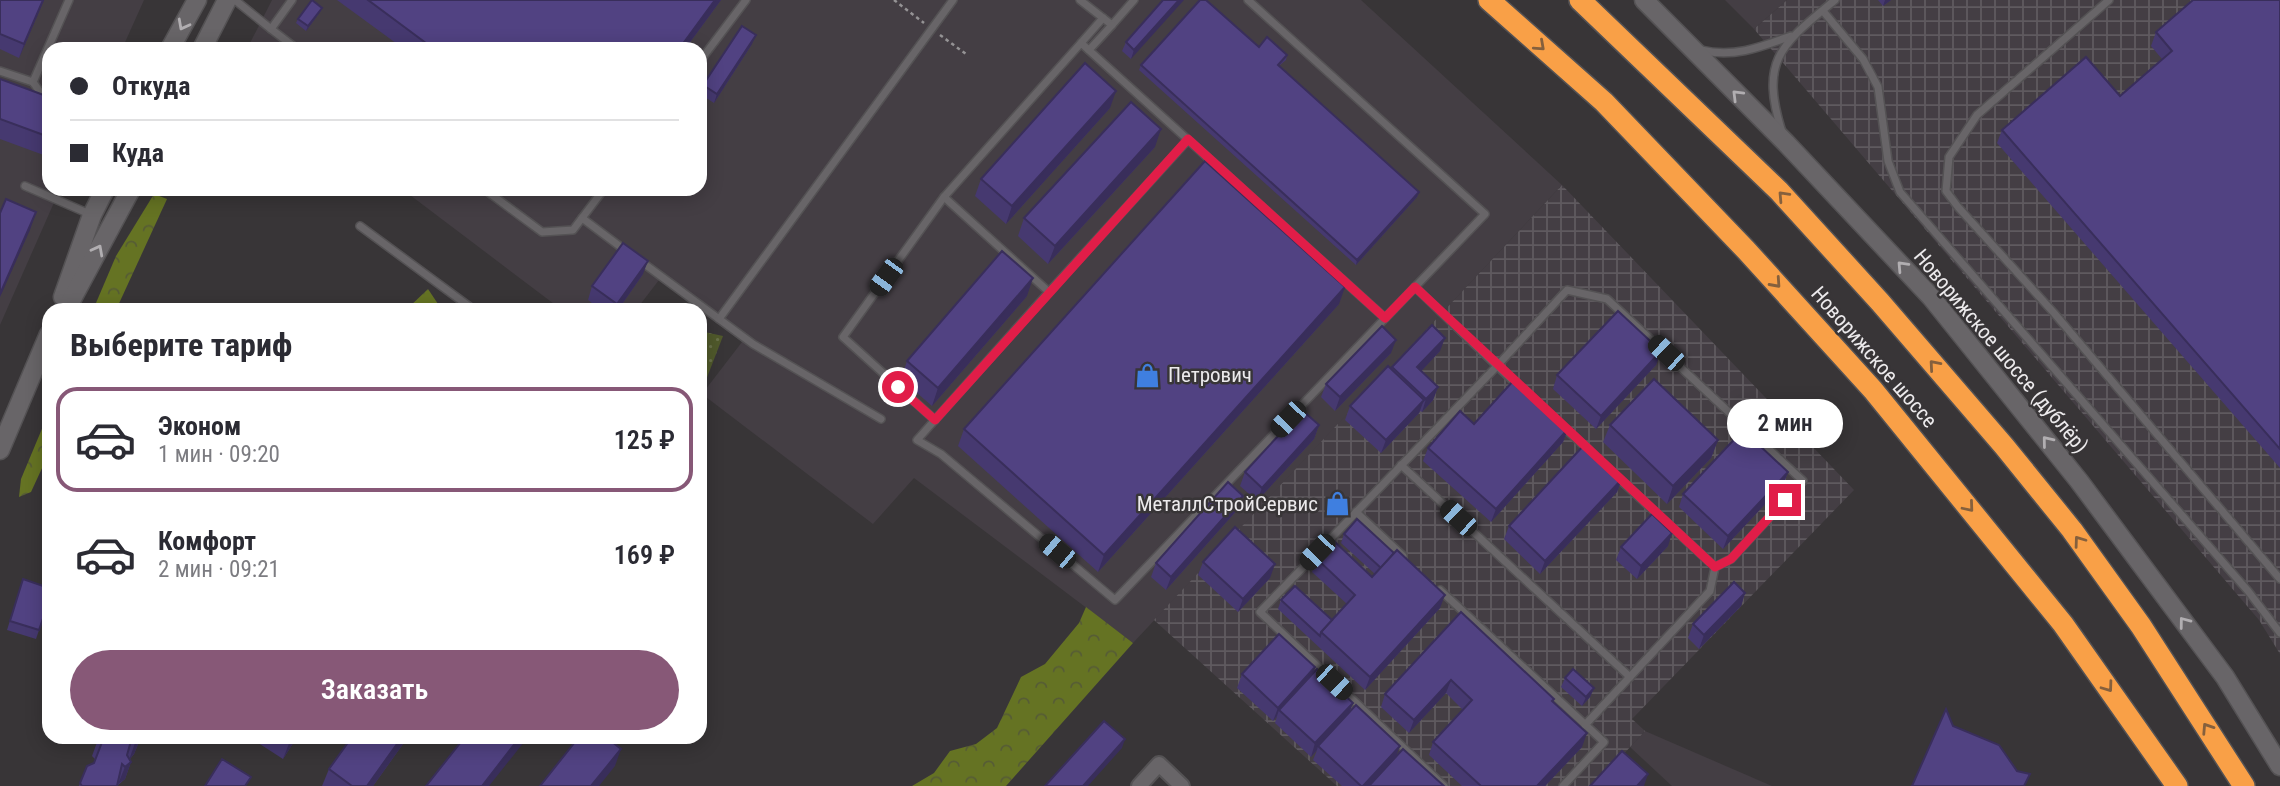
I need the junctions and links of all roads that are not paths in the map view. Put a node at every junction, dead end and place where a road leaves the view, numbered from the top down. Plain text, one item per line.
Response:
1 (69, 0) edge
2 (197, 0) edge
3 (227, 0) edge
4 (236, 0) edge
5 (292, 0) edge
6 (746, 0) edge
7 (953, 0) edge
8 (1080, 0) edge
9 (1134, 0) edge
10 (1248, 0) edge
11 (1489, 0) edge
12 (1580, 0) edge
13 (1644, 0) edge
14 (1835, 0) edge
15 (2109, 0) edge
16 (1823, 10) junction
17 (1103, 18) junction
18 (1112, 25) junction
19 (271, 29) junction
20 (1792, 36) junction
21 (51, 42) edge
22 (174, 42) edge
23 (206, 42) edge
24 (288, 42) edge
25 (1081, 43) junction
26 (1689, 47) junction
27 (1089, 50) junction
28 (707, 52) edge
29 (42, 62) edge
30 (0, 71) edge
31 (33, 82) junction
32 (42, 93) edge
33 (1188, 139) junction
34 (1786, 143) junction
35 (25, 186) dead end
36 (42, 193) edge
37 (48, 196) edge
38 (102, 196) edge
39 (127, 196) edge
40 (493, 196) edge
41 (599, 196) edge
42 (944, 197) junction
43 (92, 215) junction
44 (582, 218) junction
45 (360, 226) dead end
46 (1415, 287) junction
47 (1048, 292) junction
48 (61, 303) edge
49 (70, 303) edge
50 (464, 303) edge
51 (697, 303) edge
52 (707, 310) edge
53 (1385, 318) junction
54 (719, 319) junction
55 (42, 356) edge
56 (1497, 366) junction
57 (1527, 393) edge
58 (881, 419) dead end
59 (935, 420) junction
60 (1556, 421) edge
61 (0, 450) edge
62 (1596, 457) edge
63 (1401, 465) junction
64 (1606, 467) edge
65 (1356, 512) junction
66 (1406, 559) edge
67 (1715, 567) junction
68 (2280, 579) edge
69 (1436, 586) edge
70 (2280, 633) edge
71 (1630, 677) junction
72 (1585, 725) junction
73 (2280, 766) edge
74 (1139, 786) edge
75 (1182, 786) edge
76 (1444, 786) edge
77 (1563, 786) edge
78 (2177, 786) edge
79 (2244, 786) edge

1 - 21 lane
2 -> 22 street
3 - 23 street
4 - 19 lane
5 - 19 lane
6 - 28 lane
7 - 54 lane
8 - 17 lane
9 - 18 lane
10 - 46 lane
11 -> 78 highway, Новорижское шоссе
79 -> 12 highway, Новорижское шоссе
13 - 26 street, Новорижское шоссе (дублёр)
14 - 16 lane
15 - 68 lane
16 - 20 lane
16 - 70 lane
17 - 18 lane
17 - 25 lane
18 - 27 lane
19 - 24 lane
20 - 26 lane
20 - 34 lane
25 - 27 lane
25 - 42 lane
34 -> 26 street, Новорижское шоссе (дублёр)
27 - 33 lane
29 - 31 lane
30 - 31 lane
31 - 32 lane
33 - 47 lane
33 - 53 lane
73 -> 34 street, Новорижское шоссе (дублёр)
35 - 36 lane
37 - 43 lane
38 - 43 street
49 -> 39 street
40 - 44 lane
41 - 44 lane
42 - 47 lane
42 - 59 lane
43 - 48 street
44 - 51 lane
45 - 50 lane
46 - 53 lane
46 - 56 lane
47 - 59 lane
52 - 54 lane
53 - 59 lane
54 - 58 lane
55 - 61 street
56 - 57 lane
56 - 63 lane
56 - 67 lane
60 - 62 lane
63 - 65 lane
63 - 71 lane
64 - 67 lane
65 - 66 lane
65 - 76 lane
67 - 71 lane
69 - 72 lane
71 - 72 lane
72 - 77 lane
74 - 75 street

